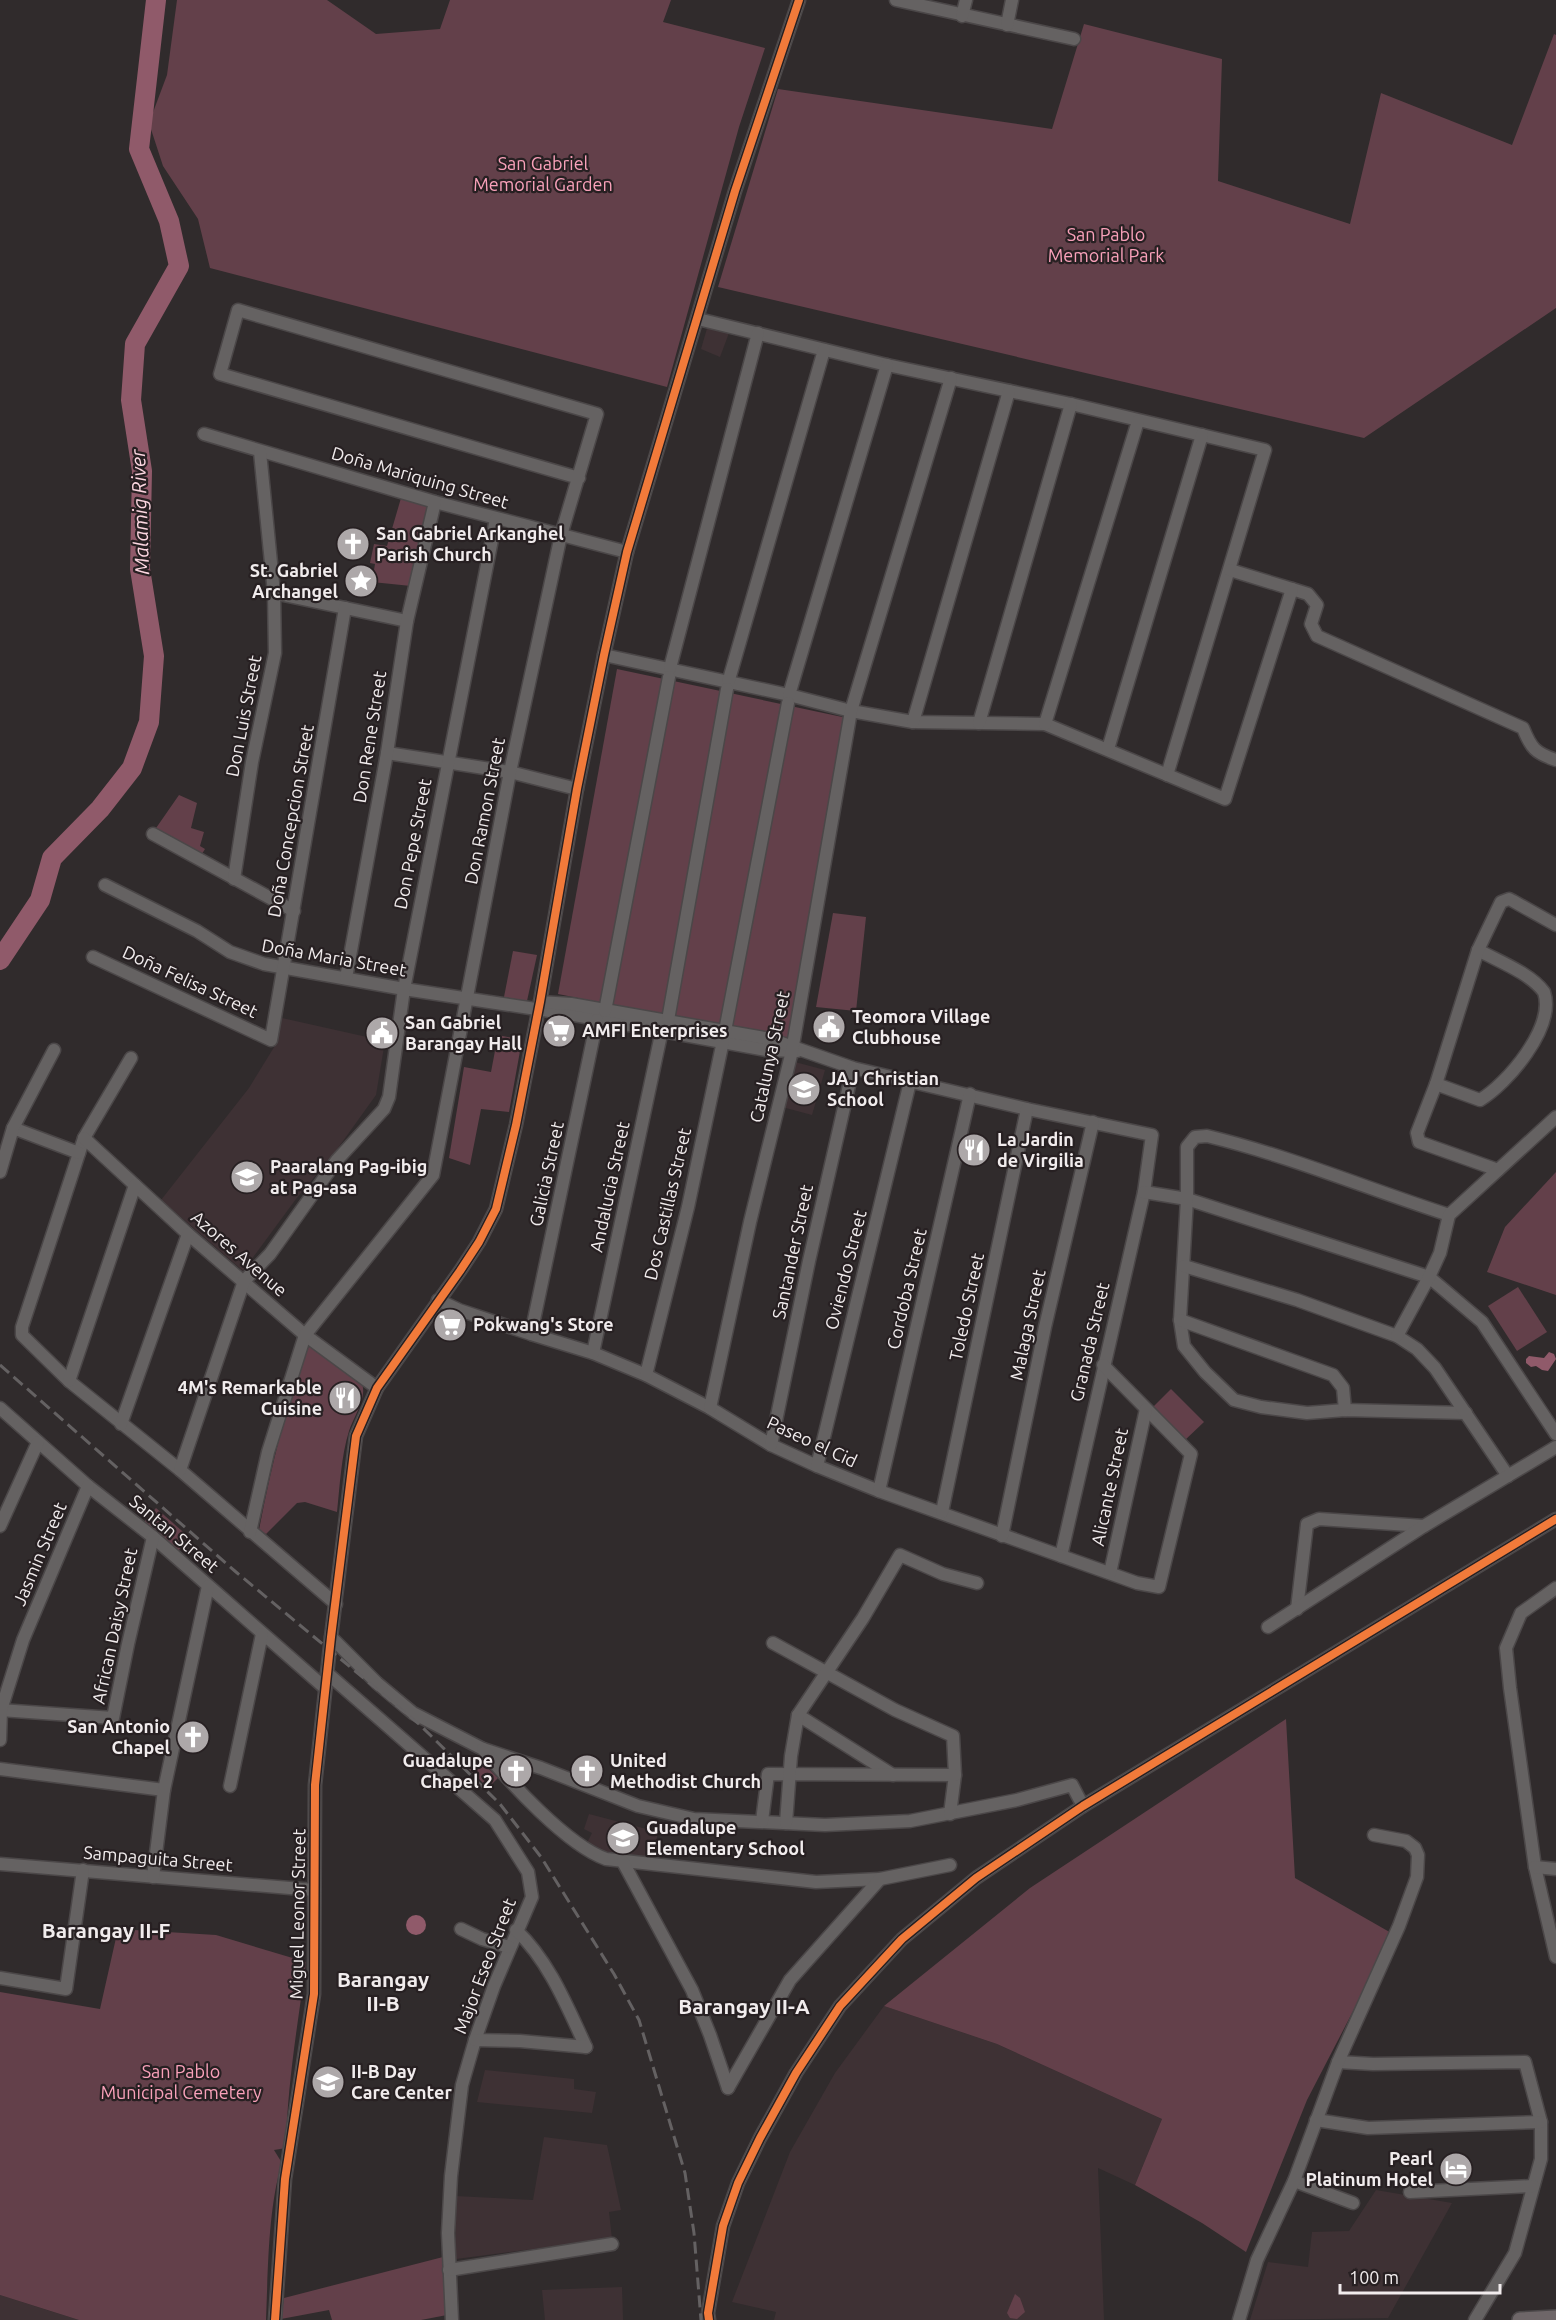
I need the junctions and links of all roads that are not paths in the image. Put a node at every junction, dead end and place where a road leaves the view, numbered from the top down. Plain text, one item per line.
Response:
1 (799, 0) edge
2 (896, 0) edge
3 (966, 0) edge
4 (1012, 0) edge
5 (962, 15) junction
6 (1007, 25) junction
7 (1074, 39) dead end
8 (698, 319) junction
9 (758, 333) junction
10 (824, 350) junction
11 (887, 365) junction
12 (951, 378) junction
13 (1009, 391) junction
14 (1071, 404) junction
15 (1138, 421) junction
16 (204, 434) dead end
17 (1202, 435) junction
18 (260, 452) junction
19 (579, 478) junction
20 (435, 502) junction
21 (496, 519) junction
22 (561, 535) junction
23 (627, 552) junction
24 (1230, 570) junction
25 (1292, 589) junction
26 (274, 593) junction
27 (345, 608) junction
28 (407, 621) junction
29 (604, 655) junction
30 (669, 672) junction
31 (728, 686) junction
32 (788, 699) junction
33 (851, 711) junction
34 (913, 722) junction
35 (979, 723) junction
36 (1045, 724) junction
37 (1108, 749) junction
38 (387, 753) junction
39 (1556, 760) edge
40 (447, 764) junction
41 (510, 772) junction
42 (1167, 775) junction
43 (577, 789) junction
44 (153, 834) dead end
45 (234, 879) junction
46 (105, 885) dead end
47 (294, 911) junction
48 (1556, 925) edge
49 (1478, 950) junction
50 (93, 957) dead end
51 (284, 967) junction
52 (346, 978) junction
53 (404, 989) junction
54 (467, 998) junction
55 (539, 1006) junction
56 (601, 1015) junction
57 (665, 1025) junction
58 (724, 1036) junction
59 (271, 1040) joint
60 (795, 1049) junction
61 (54, 1050) dead end
62 (131, 1058) dead end
63 (853, 1068) junction
64 (910, 1082) junction
65 (1436, 1084) junction
66 (970, 1094) junction
67 (1027, 1109) junction
68 (1556, 1117) edge
69 (1093, 1122) junction
70 (13, 1128) junction
71 (1152, 1135) joint
72 (84, 1138) junction
73 (78, 1153) junction
74 (1498, 1170) junction
75 (0, 1172) edge
76 (135, 1185) junction
77 (1144, 1192) junction
78 (1187, 1199) junction
79 (1449, 1215) junction
80 (188, 1234) junction
81 (1184, 1266) junction
82 (1430, 1277) junction
83 (244, 1281) junction
84 (438, 1300) junction
85 (1180, 1320) junction
86 (531, 1334) junction
87 (305, 1335) junction
88 (1397, 1336) junction
89 (593, 1353) junction
90 (1103, 1365) junction
91 (646, 1375) junction
92 (69, 1381) junction
93 (377, 1388) junction
94 (0, 1408) edge
95 (710, 1408) junction
96 (1146, 1409) junction
97 (1345, 1410) junction
98 (1466, 1413) junction
99 (120, 1424) junction
100 (1556, 1434) edge
101 (38, 1442) junction
102 (771, 1444) junction
103 (1556, 1447) edge
104 (817, 1466) junction
105 (180, 1470) junction
106 (1508, 1476) junction
107 (88, 1486) junction
108 (879, 1491) junction
109 (942, 1512) junction
110 (1556, 1519) edge
111 (0, 1526) edge
112 (1424, 1526) junction
113 (250, 1532) junction
114 (1002, 1536) junction
115 (153, 1537) junction
116 (1061, 1556) junction
117 (1110, 1573) junction
118 (977, 1583) dead end
119 (208, 1586) junction
120 (1556, 1587) edge
121 (336, 1604) junction
122 (1297, 1609) junction
123 (1268, 1627) dead end
124 (262, 1634) junction
125 (331, 1637) junction
126 (773, 1643) dead end
127 (327, 1672) junction
128 (827, 1673) junction
129 (325, 1688) junction
130 (0, 1710) edge
131 (798, 1715) junction
132 (0, 1740) edge
133 (483, 1749) junction
134 (0, 1769) edge
135 (791, 1775) junction
136 (955, 1775) junction
137 (894, 1776) junction
138 (230, 1786) dead end
139 (164, 1790) junction
140 (1083, 1806) junction
141 (950, 1814) junction
142 (762, 1821) junction
143 (786, 1823) junction
144 (1374, 1835) dead end
145 (623, 1862) junction
146 (0, 1864) edge
147 (950, 1865) dead end
148 (1535, 1868) junction
149 (1556, 1869) edge
150 (83, 1870) junction
151 (153, 1877) junction
152 (880, 1879) junction
153 (314, 1890) junction
154 (461, 1929) dead end
155 (516, 1930) junction
156 (509, 1947) junction
157 (1556, 1957) edge
158 (0, 1978) edge
159 (475, 2040) junction
160 (1338, 2062) junction
161 (1316, 2120) junction
162 (1540, 2122) junction
163 (1294, 2181) junction
164 (1533, 2186) junction
165 (1410, 2192) dead end
166 (1353, 2203) dead end
167 (612, 2244) dead end
168 (449, 2270) junction
169 (1556, 2318) edge
170 (275, 2320) edge
171 (452, 2320) edge
172 (709, 2320) edge
173 (1239, 2320) edge
174 (1475, 2320) edge
175 (1520, 2320) edge

1 - 8 street, Miguel Leonor Street
2 - 5 street
3 - 5 street
4 - 6 street
5 - 6 street
6 - 7 street
8 - 9 street
8 - 23 street, Miguel Leonor Street
9 - 10 street
9 - 30 street, Galicia Street
10 - 11 street
10 - 31 street, Andalucia Street
11 - 12 street
11 - 32 street, Dos Castillas Street
12 - 13 street
12 - 33 street, Catalunya Street
13 - 14 street
13 - 34 street
14 - 15 street
14 - 35 street
15 - 17 street
15 - 36 street
16 - 18 street, Doña Mariquing Street
17 - 24 street
17 - 37 street
18 - 20 street, Doña Mariquing Street
18 - 26 street, Don Luis Street
19 - 19 street, Don Ramon Street
19 - 22 street, Don Ramon Street
20 - 21 street, Doña Mariquing Street
20 - 28 street, Don Rene Street
21 - 22 street, Doña Mariquing Street
21 - 40 street, Don Pepe Street
22 - 23 street, Doña Mariquing Street
22 - 41 street, Don Ramon Street
23 - 29 street, Miguel Leonor Street
24 - 25 street
24 - 42 street
25 - 39 street
25 - 42 street
26 - 27 street
26 - 45 street, Don Luis Street
27 - 28 street
27 - 47 street, Doña Concepcion Street
28 - 38 street, Don Rene Street
29 - 30 street
29 - 43 street, Miguel Leonor Street
30 - 31 street
30 - 56 street, Galicia Street
31 - 32 street
31 - 57 street, Andalucia Street
32 - 33 street
32 - 58 street, Dos Castillas Street
33 - 34 street
33 - 60 street, Catalunya Street
34 - 35 street
35 - 36 street
36 - 37 street
37 - 42 street
38 - 40 street
38 - 52 street, Don Rene Street
40 - 41 street
40 - 53 street, Don Pepe Street
41 - 43 street
41 - 54 street, Don Ramon Street
43 - 55 street, Miguel Leonor Street
44 - 45 street
45 - 47 street
46 - 51 street, Doña Maria Street
47 - 51 street, Doña Concepcion Street
48 - 49 street
49 - 65 street
49 - 65 street
50 - 59 street, Doña Felisa Street
51 - 52 street, Doña Maria Street
51 - 59 street, Doña Concepcion Street
52 - 53 street, Doña Maria Street
53 - 54 street, Doña Maria Street
53 - 83 street, Don Pepe Street
54 - 55 street, Doña Maria Street
54 - 87 street, Don Ramon Street
55 - 56 street, Doña Maria Street
55 - 84 street, Miguel Leonor Street
56 - 57 street, Doña Maria Street
56 - 86 street, Galicia Street
57 - 58 street, Doña Maria Street
57 - 89 street, Andalucia Street
58 - 60 street, Doña Maria Street
58 - 91 street, Dos Castillas Street
60 - 63 street, Doña Maria Street
60 - 95 street, Catalunya Street
61 - 70 street
62 - 72 street
63 - 64 street, Doña Maria Street
63 - 102 street, Santander Street
64 - 66 street, Doña Maria Street
64 - 104 street, Oviendo Street
65 - 74 street
66 - 67 street, Doña Maria Street
66 - 108 street, Cordoba Street
67 - 69 street, Doña Maria Street
67 - 109 street, Toledo Street
68 - 74 street
69 - 71 street, Doña Maria Street
69 - 114 street, Malaga Street
70 - 73 street
70 - 75 street
71 - 77 street, Granada Street
72 - 73 street
72 - 76 street, Azores Avenue
73 - 92 street
74 - 79 street
76 - 80 street, Azores Avenue
76 - 92 street
77 - 78 street
77 - 90 street, Granada Street
78 - 79 street
78 - 81 street
78 - 82 street
79 - 82 street
80 - 83 street, Azores Avenue
80 - 99 street
81 - 85 street
81 - 88 street
82 - 88 street
82 - 100 street
83 - 87 street, Azores Avenue
83 - 105 street
84 - 86 street, Paseo el Cid
84 - 93 street, Miguel Leonor Street
85 - 97 street
85 - 97 street
86 - 89 street, Paseo el Cid
87 - 93 street, Azores Avenue
87 - 113 street
88 - 98 street
89 - 91 street, Paseo el Cid
90 - 96 street
90 - 116 street, Granada Street
91 - 95 street, Paseo el Cid
92 - 99 street
93 - 121 street, Miguel Leonor Street
94 - 101 street, Santan Street
95 - 102 street, Paseo el Cid
96 - 117 street, Alicante Street
96 - 117 street, Paseo el Cid
97 - 98 street
98 - 106 street
99 - 105 street
101 - 107 street, Santan Street
101 - 111 street
102 - 104 street, Paseo el Cid
103 - 106 street
104 - 108 street, Paseo el Cid
105 - 113 street
106 - 112 street
107 - 115 street, Santan Street
107 - 130 street, Jasmin Street
108 - 109 street, Paseo el Cid
109 - 114 street, Paseo el Cid
110 - 140 street
112 - 122 street
112 - 122 street
113 - 121 street
114 - 116 street, Paseo el Cid
115 - 119 street, Santan Street
115 - 130 street, African Daisy Street
116 - 117 street, Paseo el Cid
118 - 128 street
119 - 124 street, Santan Street
119 - 139 street
120 - 148 street
121 - 125 street, Miguel Leonor Street
122 - 123 street
124 - 129 street, Santan Street
124 - 138 street
125 - 127 street, Miguel Leonor Street
125 - 133 street
126 - 128 street
127 - 129 street, Miguel Leonor Street
127 - 155 street, Major Eseo Street
128 - 131 street
128 - 136 street
129 - 153 street, Miguel Leonor Street
130 - 132 street, Jasmin Street
131 - 135 street
131 - 137 street
133 - 142 street
133 - 145 street
134 - 139 street
135 - 137 street
135 - 142 street
135 - 143 street
136 - 137 street
136 - 141 street
139 - 151 street
140 - 141 street
140 - 172 street
141 - 143 street
142 - 143 street
144 - 160 street
145 - 152 street
145 - 152 street
146 - 150 street, Sampaguita Street
147 - 152 street
148 - 149 street
148 - 157 street
150 - 151 street, Sampaguita Street
150 - 158 street
151 - 153 street, Sampaguita Street
153 - 170 street, Miguel Leonor Street
154 - 156 street
155 - 156 street, Major Eseo Street
155 - 159 street
156 - 159 street, Major Eseo Street
159 - 168 street, Major Eseo Street
160 - 161 street
160 - 162 street
161 - 162 street
161 - 163 street
162 - 164 street
163 - 166 street
163 - 173 street
164 - 165 street
164 - 174 street
167 - 168 street
168 - 171 street, Major Eseo Street
169 - 175 main road

